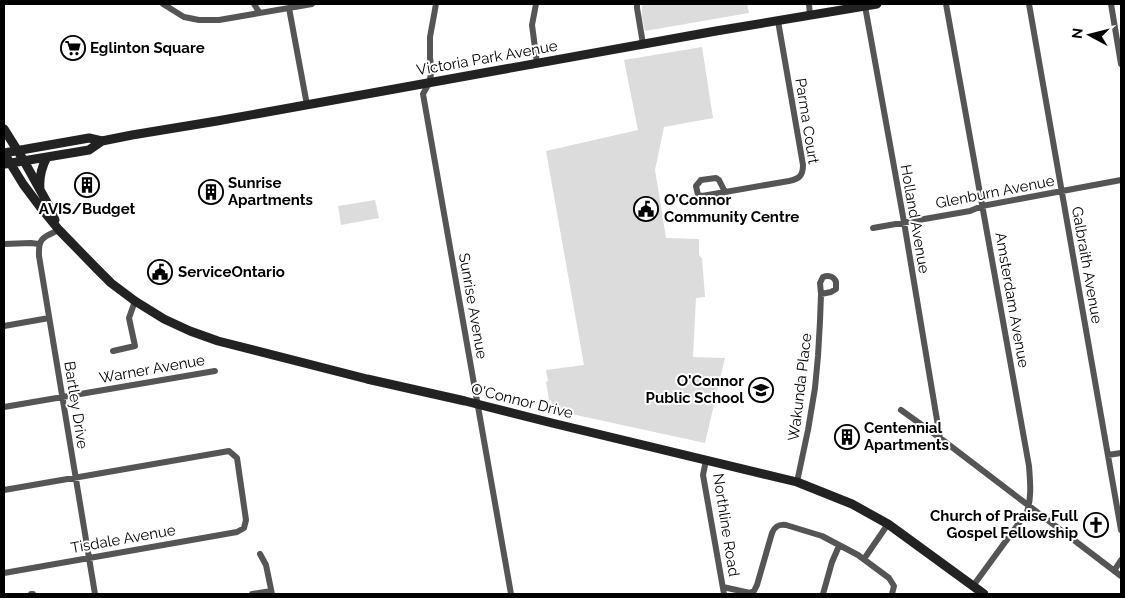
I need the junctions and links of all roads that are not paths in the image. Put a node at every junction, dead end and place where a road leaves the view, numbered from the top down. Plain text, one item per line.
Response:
1 (163, 4) edge
2 (254, 4) edge
3 (312, 4) edge
4 (436, 4) edge
5 (536, 4) edge
6 (638, 4) edge
7 (809, 4) edge
8 (877, 4) edge
9 (946, 4) edge
10 (1029, 4) edge
11 (1111, 4) edge
12 (865, 6) junction
13 (289, 8) junction
14 (259, 12) junction
15 (810, 15) junction
16 (778, 21) junction
17 (643, 44) junction
18 (537, 63) junction
19 (1121, 64) edge
20 (429, 82) junction
21 (307, 105) junction
22 (4, 129) edge
23 (102, 141) junction
24 (38, 147) junction
25 (18, 150) junction
26 (4, 153) edge
27 (47, 157) junction
28 (24, 161) junction
29 (7, 164) edge
30 (1121, 180) edge
31 (1062, 191) junction
32 (40, 192) junction
33 (724, 192) dead end
34 (982, 206) junction
35 (904, 222) junction
36 (874, 228) dead end
37 (59, 230) junction
38 (4, 244) edge
39 (39, 244) junction
40 (821, 294) dead end
41 (135, 302) junction
42 (49, 318) junction
43 (4, 326) edge
44 (113, 351) dead end
45 (215, 370) dead end
46 (62, 398) junction
47 (477, 404) junction
48 (4, 407) edge
49 (901, 410) dead end
50 (940, 438) junction
51 (1121, 452) edge
52 (1108, 455) junction
53 (706, 460) junction
54 (75, 478) junction
55 (797, 482) junction
56 (4, 490) edge
57 (1028, 506) junction
58 (888, 524) junction
59 (1121, 530) edge
60 (839, 546) junction
61 (260, 554) dead end
62 (89, 557) junction
63 (864, 559) junction
64 (1121, 560) edge
65 (1114, 571) junction
66 (4, 572) edge
67 (1121, 576) edge
68 (973, 586) junction
69 (724, 591) edge
70 (271, 593) edge
71 (95, 594) edge
72 (252, 594) edge
73 (511, 594) edge
74 (823, 594) edge
75 (892, 594) edge
76 (984, 594) edge

1 - 14 street
2 - 14 street
3 - 13 street
4 - 20 street, Sunrise Avenue
5 - 18 street
6 - 17 street
7 - 15 street
8 - 12 main road, Victoria Park Avenue
9 - 34 street, Amsterdam Avenue
10 - 31 street, Galbraith Avenue
11 - 19 street
12 - 15 main road, Victoria Park Avenue
12 - 35 street, Holland Avenue
13 - 14 street
13 - 21 street
15 - 16 main road, Victoria Park Avenue
16 - 17 main road, Victoria Park Avenue
16 - 33 street, Parma Court
17 - 18 main road, Victoria Park Avenue
18 - 20 main road, Victoria Park Avenue
20 - 21 main road, Victoria Park Avenue
20 - 47 street, Sunrise Avenue
21 - 23 main road, Victoria Park Avenue
22 - 24 main road
22 - 25 main road
23 - 24 main road, Victoria Park Avenue
23 - 27 main road, Victoria Park Avenue
24 - 25 main road, Victoria Park Avenue
25 - 26 main road, Victoria Park Avenue
25 - 28 main road
26 - 29 main road
27 - 28 main road, Victoria Park Avenue
27 - 32 main road
28 - 29 main road, Victoria Park Avenue
28 - 32 main road, O'Connor Drive
29 - 37 main road, O'Connor Drive
30 - 31 street, Glenburn Avenue
31 - 34 street, Glenburn Avenue
31 - 52 street, Galbraith Avenue
32 - 37 main road, O'Connor Drive
34 - 35 street, Glenburn Avenue
34 - 57 street, Amsterdam Avenue
35 - 36 street, Glenburn Avenue
35 - 50 street, Holland Avenue
37 - 39 street
37 - 41 main road, O'Connor Drive
38 - 39 street
39 - 42 street, Bartley Drive
40 - 55 street, Wakunda Place
41 - 44 street
41 - 47 main road, O'Connor Drive
42 - 43 street
42 - 46 street, Bartley Drive
45 - 46 street, Warner Avenue
46 - 48 street, Warner Avenue
46 - 54 street, Bartley Drive
47 - 53 main road, O'Connor Drive
47 - 73 street, Sunrise Avenue
49 - 50 street
50 - 57 street
51 - 52 street
52 - 59 street, Galbraith Avenue
53 - 55 main road, O'Connor Drive
53 - 69 street, Northline Road
54 - 56 street
54 - 62 street, Bartley Drive
54 - 62 street, Tisdale Avenue
55 - 58 main road, O'Connor Drive
57 - 65 street
57 - 68 street, Amsterdam Avenue
58 - 63 street
58 - 68 main road, O'Connor Drive
60 - 63 street
60 - 69 street
60 - 74 street
61 - 70 street
62 - 66 street, Tisdale Avenue
62 - 71 street, Bartley Drive
63 - 75 street
64 - 65 street
65 - 67 street
68 - 76 main road, O'Connor Drive
70 - 72 street

